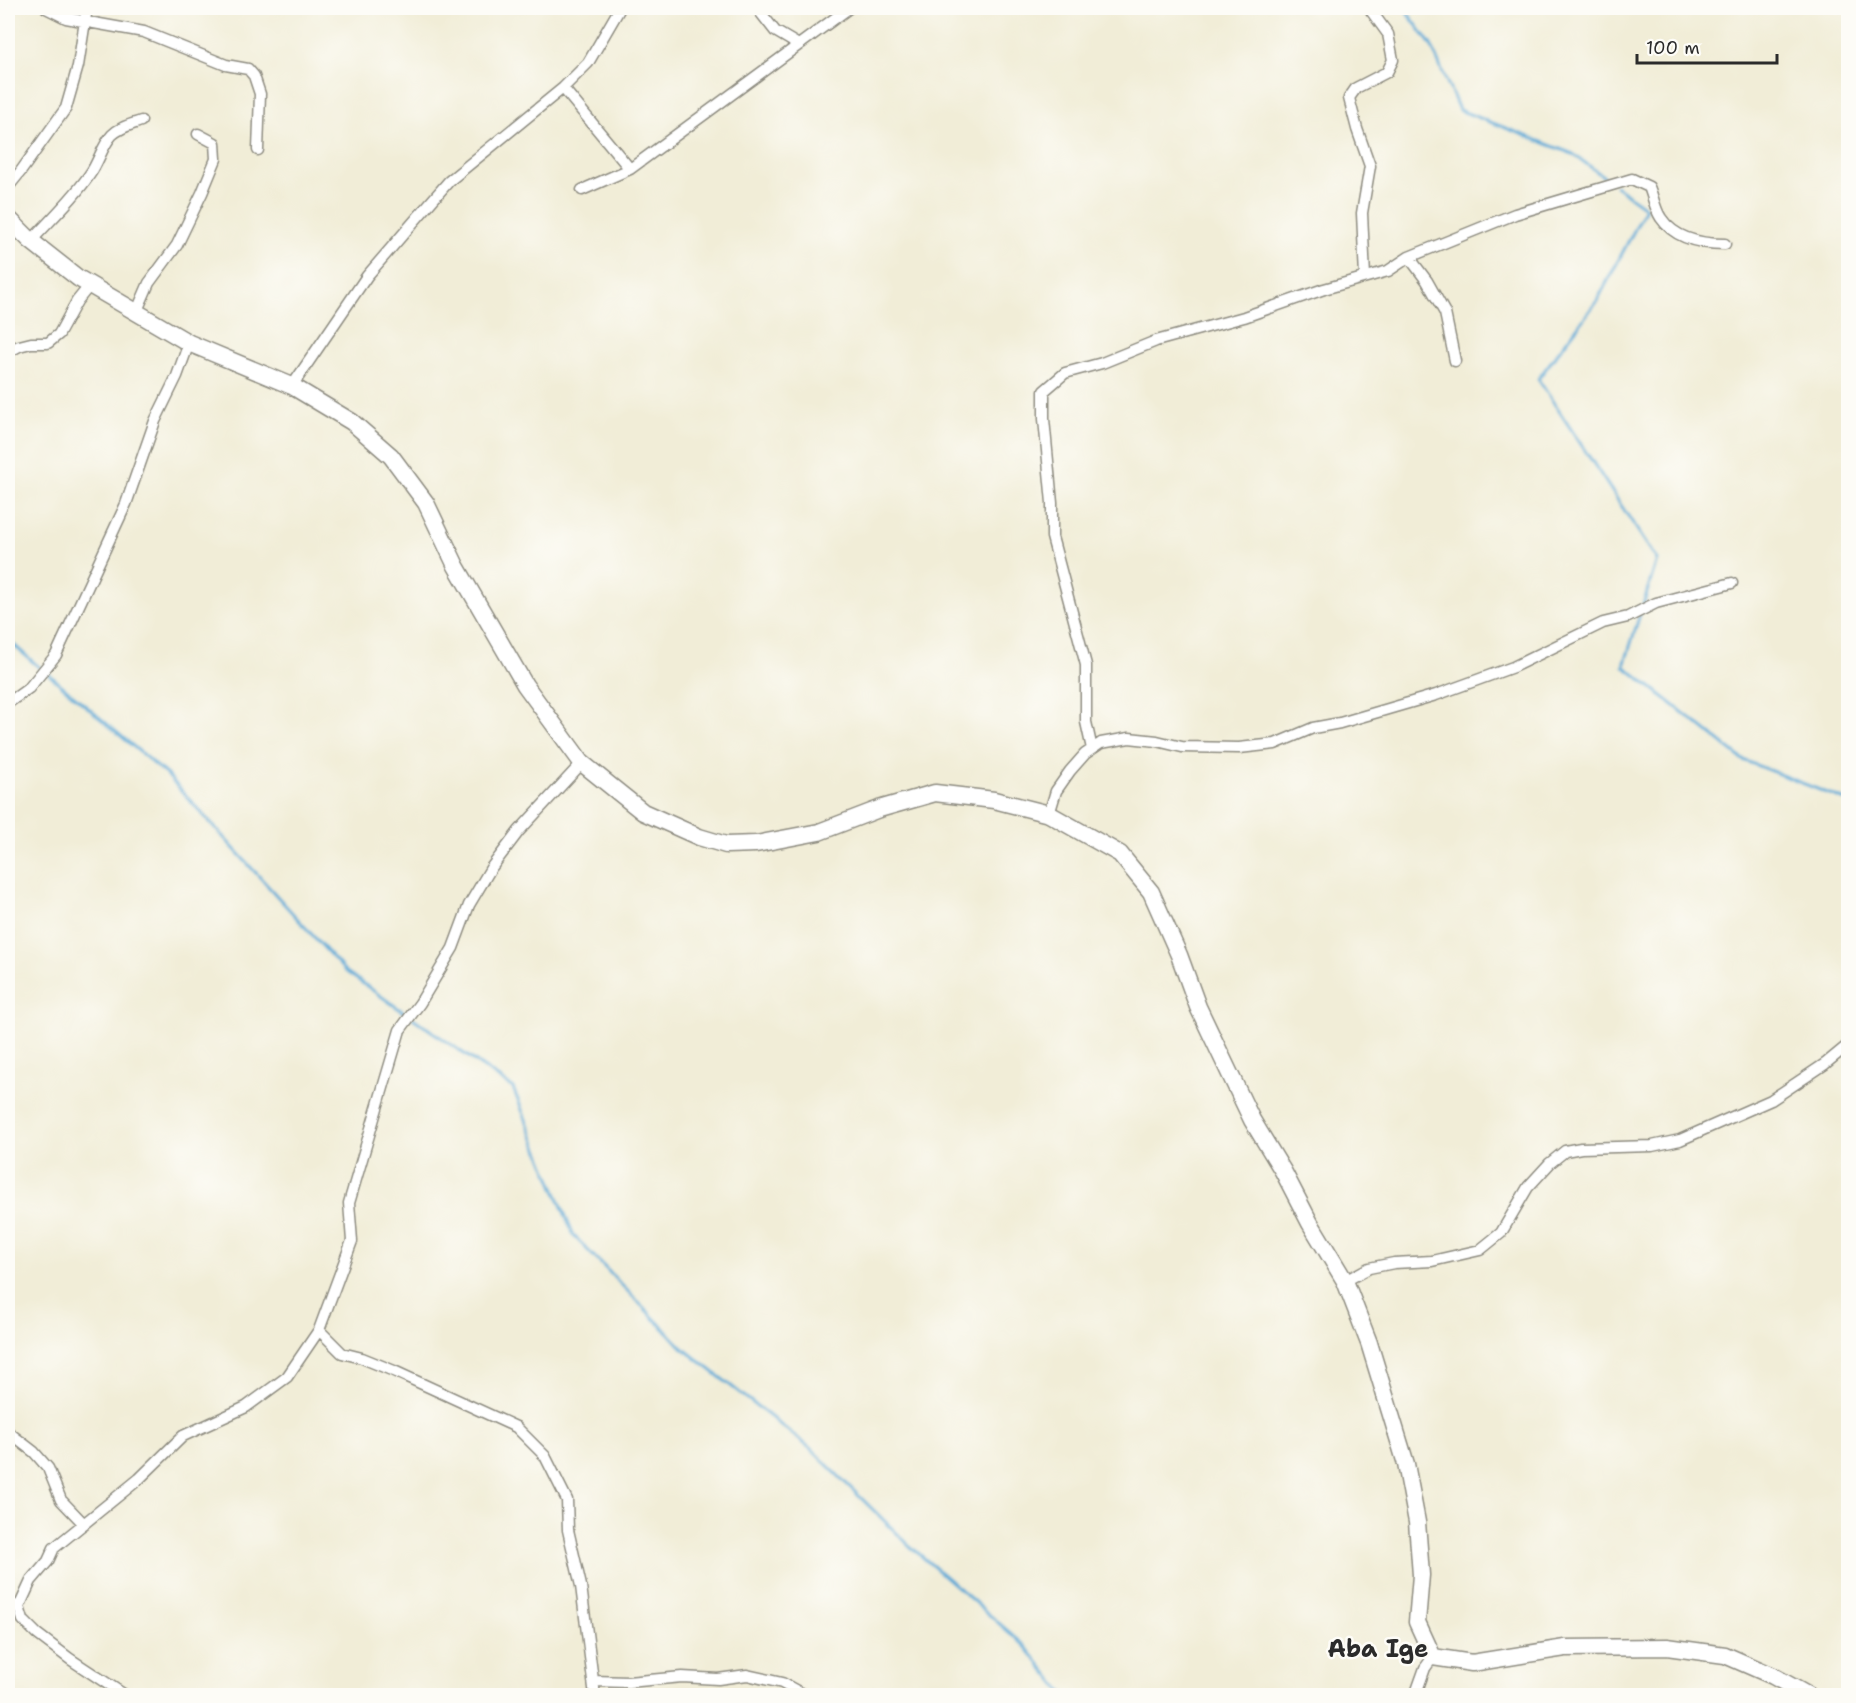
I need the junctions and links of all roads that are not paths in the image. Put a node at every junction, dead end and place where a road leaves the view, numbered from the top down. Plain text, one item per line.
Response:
1 (46, 8) edge
2 (87, 8) edge
3 (620, 8) edge
4 (757, 8) edge
5 (849, 8) edge
6 (1369, 8) edge
7 (86, 22) junction
8 (797, 44) junction
9 (563, 88) junction
10 (141, 122) dead end
11 (198, 134) dead end
12 (258, 150) dead end
13 (630, 169) junction
14 (8, 187) edge
15 (582, 190) dead end
16 (8, 218) edge
17 (31, 241) junction
18 (1725, 244) dead end
19 (1409, 257) junction
20 (1365, 277) junction
21 (90, 285) junction
22 (136, 313) junction
23 (189, 343) junction
24 (8, 352) edge
25 (1455, 362) dead end
26 (292, 386) junction
27 (1732, 583) dead end
28 (8, 703) edge
29 (1092, 749) junction
30 (582, 763) junction
31 (1049, 814) junction
32 (1848, 1045) edge
33 (1345, 1281) junction
34 (319, 1330) junction
35 (8, 1432) edge
36 (84, 1524) junction
37 (8, 1603) edge
38 (19, 1607) junction
39 (1433, 1657) junction
40 (593, 1681) junction
41 (126, 1695) edge
42 (595, 1695) edge
43 (806, 1695) edge
44 (1415, 1695) edge
45 (1809, 1695) edge

1 - 7 street
2 - 7 street
3 - 9 street
4 - 8 street
5 - 8 street
6 - 20 street
7 - 12 street
7 - 14 street
8 - 13 street
9 - 13 street
9 - 26 street
10 - 17 street
11 - 22 street
13 - 15 street
16 - 17 street
17 - 21 street
18 - 19 street
19 - 20 street
19 - 25 street
20 - 29 street
21 - 22 street
21 - 24 street
22 - 23 street
23 - 26 street
23 - 28 street
26 - 30 street
27 - 29 street
29 - 31 street
30 - 31 street
30 - 34 street
31 - 33 street
32 - 33 street
33 - 39 street
34 - 36 street
34 - 40 street
35 - 36 street
36 - 38 street
37 - 38 street
38 - 41 street
39 - 44 street
39 - 45 street
40 - 42 street
40 - 43 street

